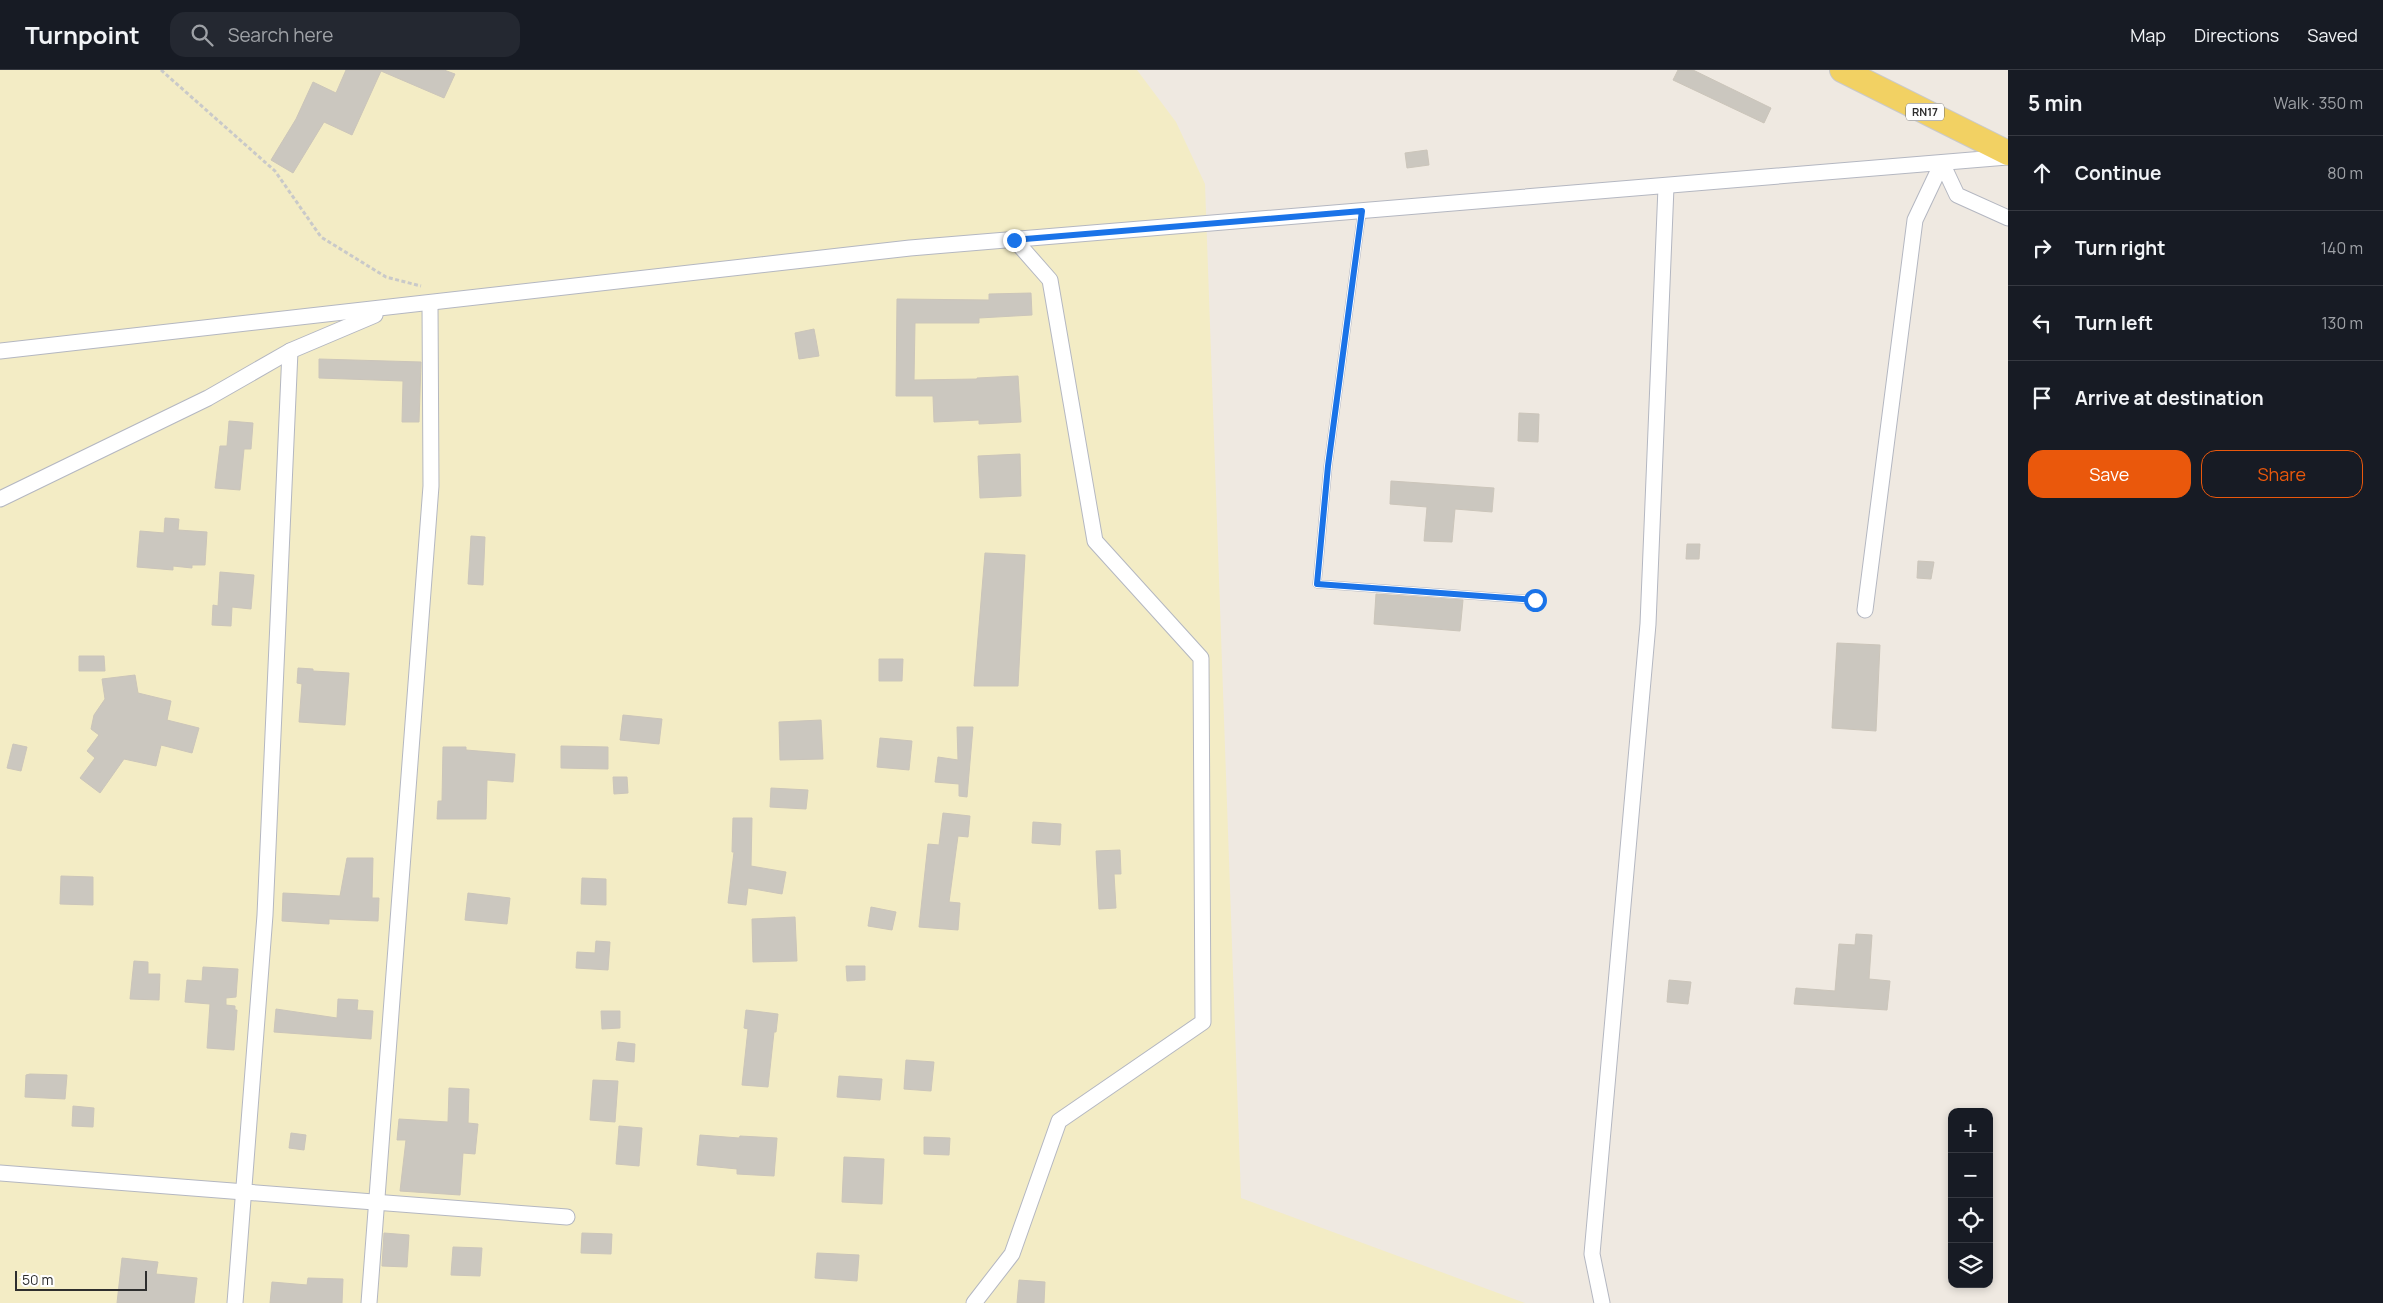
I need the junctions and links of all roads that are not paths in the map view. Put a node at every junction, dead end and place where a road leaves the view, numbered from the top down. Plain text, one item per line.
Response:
1 (1842, 70) edge
2 (2008, 154) edge
3 (2008, 158) edge
4 (1942, 163) junction
5 (1666, 186) junction
6 (1362, 211) junction
7 (2008, 218) edge
8 (1014, 240) junction
9 (430, 304) junction
10 (390, 308) junction
11 (0, 351) edge
12 (290, 351) junction
13 (0, 499) edge
14 (1535, 600) dead end
15 (1865, 610) dead end
16 (0, 1173) edge
17 (243, 1192) junction
18 (377, 1202) junction
19 (567, 1216) dead end
20 (235, 1303) edge
21 (369, 1303) edge
22 (974, 1303) edge
23 (1602, 1303) edge

1 - 2 main road, RN17
3 - 4 street
4 - 5 street
4 - 7 street
4 - 15 street
5 - 6 street
5 - 23 street
6 - 8 street
6 - 14 lane
8 - 9 street
8 - 22 street
9 - 10 street
9 - 18 street
10 - 11 street
10 - 12 street
12 - 13 street
12 - 17 street
16 - 17 street
17 - 18 street
17 - 20 street
18 - 19 street
18 - 21 street

